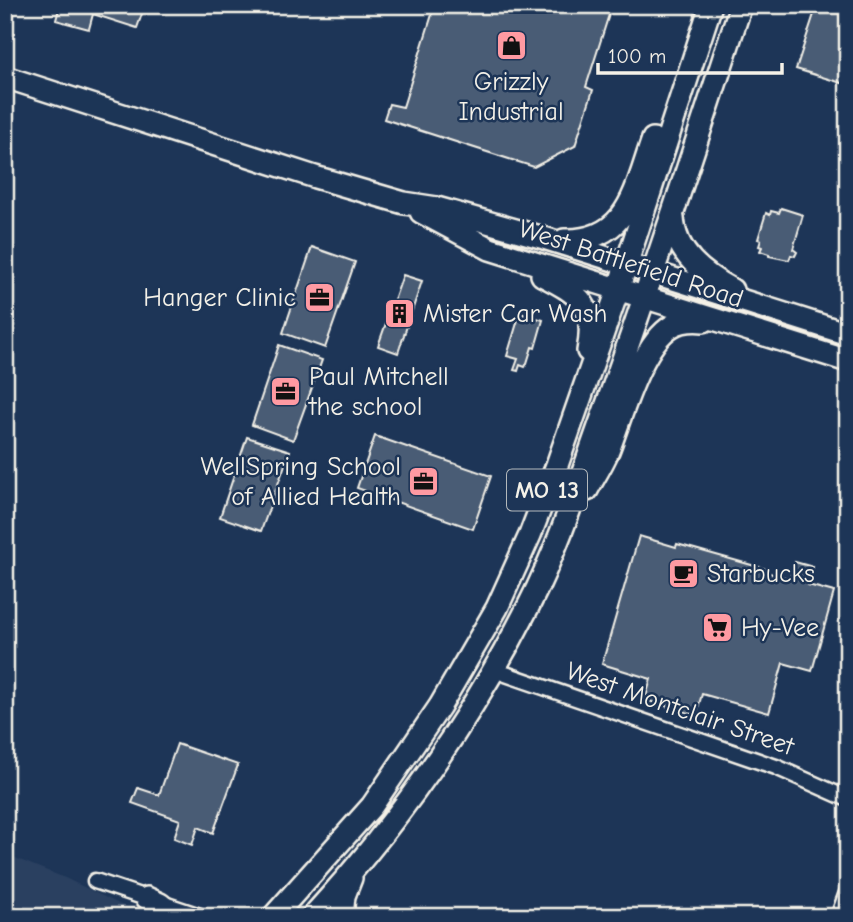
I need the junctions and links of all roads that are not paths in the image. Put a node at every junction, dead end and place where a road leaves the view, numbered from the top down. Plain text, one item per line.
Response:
1 (711, 5) edge
2 (741, 5) edge
3 (702, 33) junction
4 (5, 77) edge
5 (404, 203) junction
6 (673, 216) junction
7 (544, 238) junction
8 (490, 249) junction
9 (627, 264) junction
10 (654, 273) junction
11 (618, 290) junction
12 (645, 299) junction
13 (794, 317) junction
14 (719, 322) junction
15 (848, 334) edge
16 (848, 361) edge
17 (557, 465) junction
18 (565, 520) junction
19 (494, 670) junction
20 (848, 799) edge
21 (355, 870) junction
22 (95, 881) dead end
23 (848, 890) edge
24 (147, 898) junction
25 (174, 917) edge
26 (203, 917) edge
27 (273, 917) edge
28 (312, 917) edge
29 (342, 917) edge
30 (838, 917) edge

1 - 3 main road, MO 13
2 - 6 main road, MO 13
3 - 7 main road
3 - 9 main road, MO 13
4 - 5 main road, West Battlefield Road
5 - 7 main road, West Battlefield Road
5 - 8 main road, West Battlefield Road
6 - 10 main road, MO 13
6 - 13 main road
7 - 9 main road, West Battlefield Road
8 - 11 main road, West Battlefield Road
8 - 17 main road
9 - 10 main road, West Battlefield Road
9 - 11 main road, MO 13
10 - 12 main road, MO 13
10 - 13 main road, West Battlefield Road
11 - 12 main road, West Battlefield Road
11 - 17 main road, MO 13
12 - 14 main road, West Battlefield Road
12 - 18 main road, MO 13
13 - 15 main road, West Battlefield Road
14 - 16 main road, West Battlefield Road
14 - 18 main road
17 - 27 main road, MO 13
18 - 19 main road, MO 13
19 - 20 street, West Montclair Street
19 - 21 main road, MO 13
21 - 28 main road, MO 13
21 - 29 main road
22 - 24 street
23 - 30 street
24 - 25 main road
24 - 26 street

